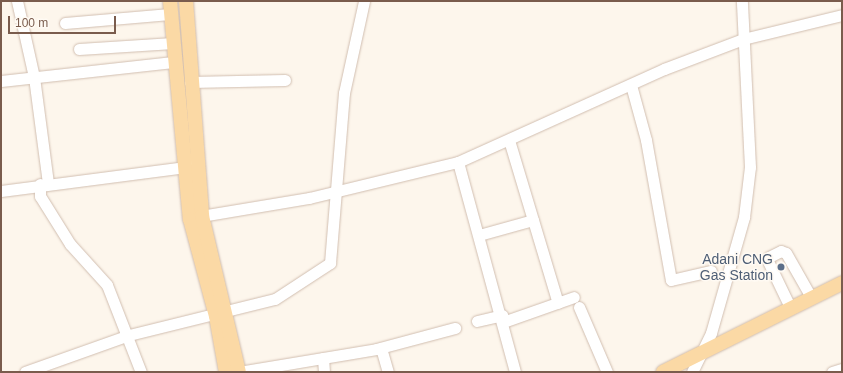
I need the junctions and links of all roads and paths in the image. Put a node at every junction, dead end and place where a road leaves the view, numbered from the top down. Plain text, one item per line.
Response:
1 (17, 1) edge
2 (186, 1) edge
3 (364, 1) edge
4 (742, 1) edge
5 (170, 8) edge
6 (842, 15) edge
7 (65, 23) dead end
8 (743, 39) junction
9 (172, 43) junction
10 (79, 49) dead end
11 (173, 62) junction
12 (34, 77) junction
13 (285, 80) dead end
14 (1, 81) edge
15 (190, 82) junction
16 (631, 85) junction
17 (509, 140) junction
18 (458, 162) junction
19 (190, 167) junction
20 (44, 183) junction
21 (1, 191) edge
22 (338, 192) junction
23 (196, 217) junction
24 (533, 220) junction
25 (479, 235) junction
26 (711, 271) dead end
27 (842, 282) edge
28 (842, 291) edge
29 (811, 297) junction
30 (558, 303) junction
31 (790, 307) junction
32 (222, 314) junction
33 (503, 319) junction
34 (478, 321) dead end
35 (455, 328) dead end
36 (129, 335) junction
37 (381, 348) junction
38 (700, 352) junction
39 (323, 358) junction
40 (842, 369) edge
41 (689, 370) edge
42 (25, 372) edge
43 (141, 372) edge
44 (226, 372) edge
45 (239, 372) edge
46 (324, 372) edge
47 (388, 372) edge
48 (513, 372) edge
49 (607, 372) edge
50 (663, 372) edge
51 (832, 372) edge

1 - 12 street
2 - 15 main road
3 - 22 street
4 - 8 street
5 - 7 street
5 - 9 main road
6 - 8 street
8 - 16 street
8 - 38 street
9 - 10 street
9 - 11 main road
11 - 12 street
11 - 19 main road
12 - 14 street
12 - 20 street
13 - 15 street
15 - 19 main road
16 - 17 street
16 - 26 street
17 - 18 street
17 - 24 street
18 - 22 street
18 - 25 street
19 - 20 street
19 - 23 main road
20 - 21 street
20 - 36 street
22 - 23 street
22 - 32 street
23 - 32 main road
24 - 25 street
24 - 30 street
25 - 33 street
27 - 29 main road
28 - 41 main road
29 - 31 main road
29 - 31 street
30 - 33 street
30 - 49 street
31 - 38 main road
32 - 36 street
32 - 44 main road
32 - 45 main road
33 - 34 street
33 - 48 street
35 - 37 street
36 - 42 street
36 - 43 street
37 - 39 street
37 - 47 street
38 - 41 street
38 - 50 main road
39 - 45 street
39 - 46 street
40 - 51 street

